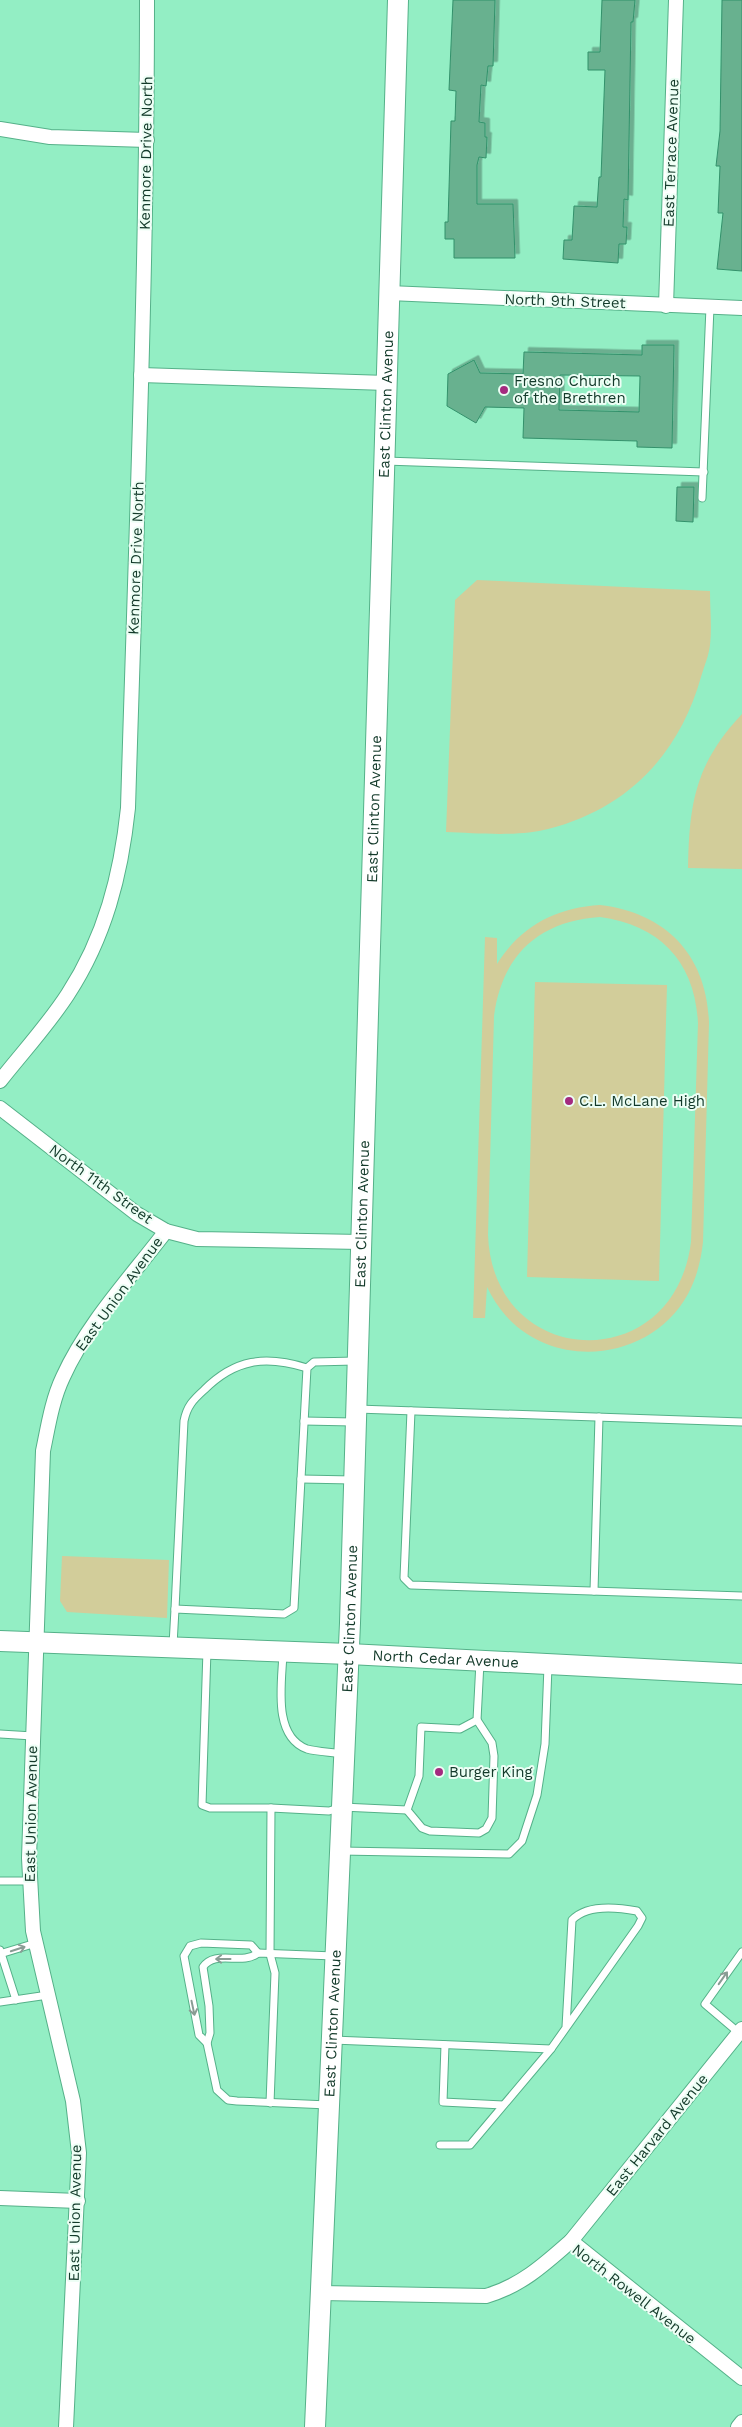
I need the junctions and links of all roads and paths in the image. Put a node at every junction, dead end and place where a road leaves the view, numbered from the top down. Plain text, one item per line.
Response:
1 (147, 0) edge
2 (398, 0) edge
3 (676, 0) edge
4 (0, 129) edge
5 (147, 140) junction
6 (388, 294) junction
7 (666, 306) junction
8 (710, 307) junction
9 (742, 308) edge
10 (141, 376) junction
11 (387, 383) junction
12 (384, 460) junction
13 (704, 472) junction
14 (702, 498) dead end
15 (0, 1082) edge
16 (0, 1108) edge
17 (166, 1231) junction
18 (361, 1242) junction
19 (358, 1361) junction
20 (307, 1368) junction
21 (411, 1411) junction
22 (356, 1415) junction
23 (599, 1417) junction
24 (304, 1421) junction
25 (742, 1422) edge
26 (301, 1479) junction
27 (354, 1480) junction
28 (594, 1591) junction
29 (742, 1596) edge
30 (175, 1609) junction
31 (0, 1641) edge
32 (36, 1643) junction
33 (173, 1648) junction
34 (207, 1649) junction
35 (283, 1652) junction
36 (349, 1654) junction
37 (480, 1661) junction
38 (548, 1664) junction
39 (742, 1674) edge
40 (477, 1720) junction
41 (0, 1734) edge
42 (33, 1736) junction
43 (345, 1754) junction
44 (342, 1807) junction
45 (271, 1808) junction
46 (407, 1810) junction
47 (340, 1851) junction
48 (0, 1881) edge
49 (29, 1881) junction
50 (36, 1943) junction
51 (1, 1952) edge
52 (742, 1952) edge
53 (258, 1953) junction
54 (270, 1954) junction
55 (337, 1956) junction
56 (48, 1995) junction
57 (16, 2000) junction
58 (0, 2002) edge
59 (566, 2027) junction
60 (740, 2031) edge
61 (332, 2040) junction
62 (207, 2043) junction
63 (445, 2045) junction
64 (551, 2048) junction
65 (270, 2103) junction
66 (330, 2105) junction
67 (503, 2106) junction
68 (440, 2145) dead end
69 (0, 2198) edge
70 (78, 2201) junction
71 (571, 2241) junction
72 (321, 2293) junction
73 (742, 2378) edge
74 (742, 2422) edge
75 (66, 2427) edge
76 (315, 2427) edge
77 (738, 2427) edge

1 - 5 street, Kenmore Drive North
2 - 6 main road, East Clinton Avenue
3 - 7 street, East Terrace Avenue
4 - 5 street
5 - 10 street, Kenmore Drive North
6 - 7 street, North 9th Street
6 - 11 main road, East Clinton Avenue
7 - 8 street, North 9th Street
8 - 9 street, North 9th Street
8 - 13 lane
10 - 11 street
10 - 15 street, Kenmore Drive North
11 - 12 main road, East Clinton Avenue
12 - 13 lane
12 - 18 main road, East Clinton Avenue
13 - 14 lane
16 - 17 street, North 11th Street
17 - 18 street, North 11th Street
17 - 32 street, East Union Avenue
18 - 19 main road, East Clinton Avenue
19 - 20 lane
19 - 22 main road, East Clinton Avenue
20 - 24 lane
20 - 30 lane
21 - 22 lane
21 - 23 lane
21 - 28 lane
22 - 24 lane
22 - 27 main road, East Clinton Avenue
23 - 25 lane
23 - 28 lane
24 - 26 lane
26 - 27 lane
26 - 30 lane
27 - 36 main road, East Clinton Avenue
28 - 29 lane
30 - 33 lane
31 - 32 main road, North Cedar Avenue
32 - 33 main road, North Cedar Avenue
32 - 42 street, East Union Avenue
33 - 34 main road, North Cedar Avenue
34 - 35 main road, North Cedar Avenue
34 - 45 lane
35 - 36 main road, North Cedar Avenue
35 - 43 lane
36 - 37 main road, North Cedar Avenue
36 - 43 main road, East Clinton Avenue
37 - 38 main road, North Cedar Avenue
37 - 40 lane
38 - 39 main road, North Cedar Avenue
38 - 47 lane
40 - 46 lane
40 - 46 lane
41 - 42 lane
42 - 49 street, East Union Avenue
43 - 44 main road, East Clinton Avenue
44 - 45 lane
44 - 46 lane
44 - 47 main road, East Clinton Avenue
45 - 54 lane
47 - 55 main road, East Clinton Avenue
48 - 49 lane
49 - 50 street, East Union Avenue
51 -> 50 lane
50 - 56 street, East Union Avenue
51 - 57 lane
60 -> 52 lane
53 - 54 lane
53 -> 62 lane
53 -> 62 lane
54 - 55 lane
54 - 65 lane
55 - 61 main road, East Clinton Avenue
56 - 57 lane
56 - 70 street, East Union Avenue
57 - 58 lane
59 - 59 lane
59 - 64 lane
60 - 71 street, East Harvard Avenue
61 - 63 lane
61 - 66 main road, East Clinton Avenue
62 - 65 lane
63 - 64 lane
63 - 67 lane
64 - 67 lane
65 - 66 lane
66 - 72 main road, East Clinton Avenue
67 - 68 lane
69 - 70 street
70 - 75 street, East Union Avenue
71 - 72 street, North Rowell Avenue
71 - 73 street, North Rowell Avenue
72 - 76 main road, East Clinton Avenue
74 - 77 street

